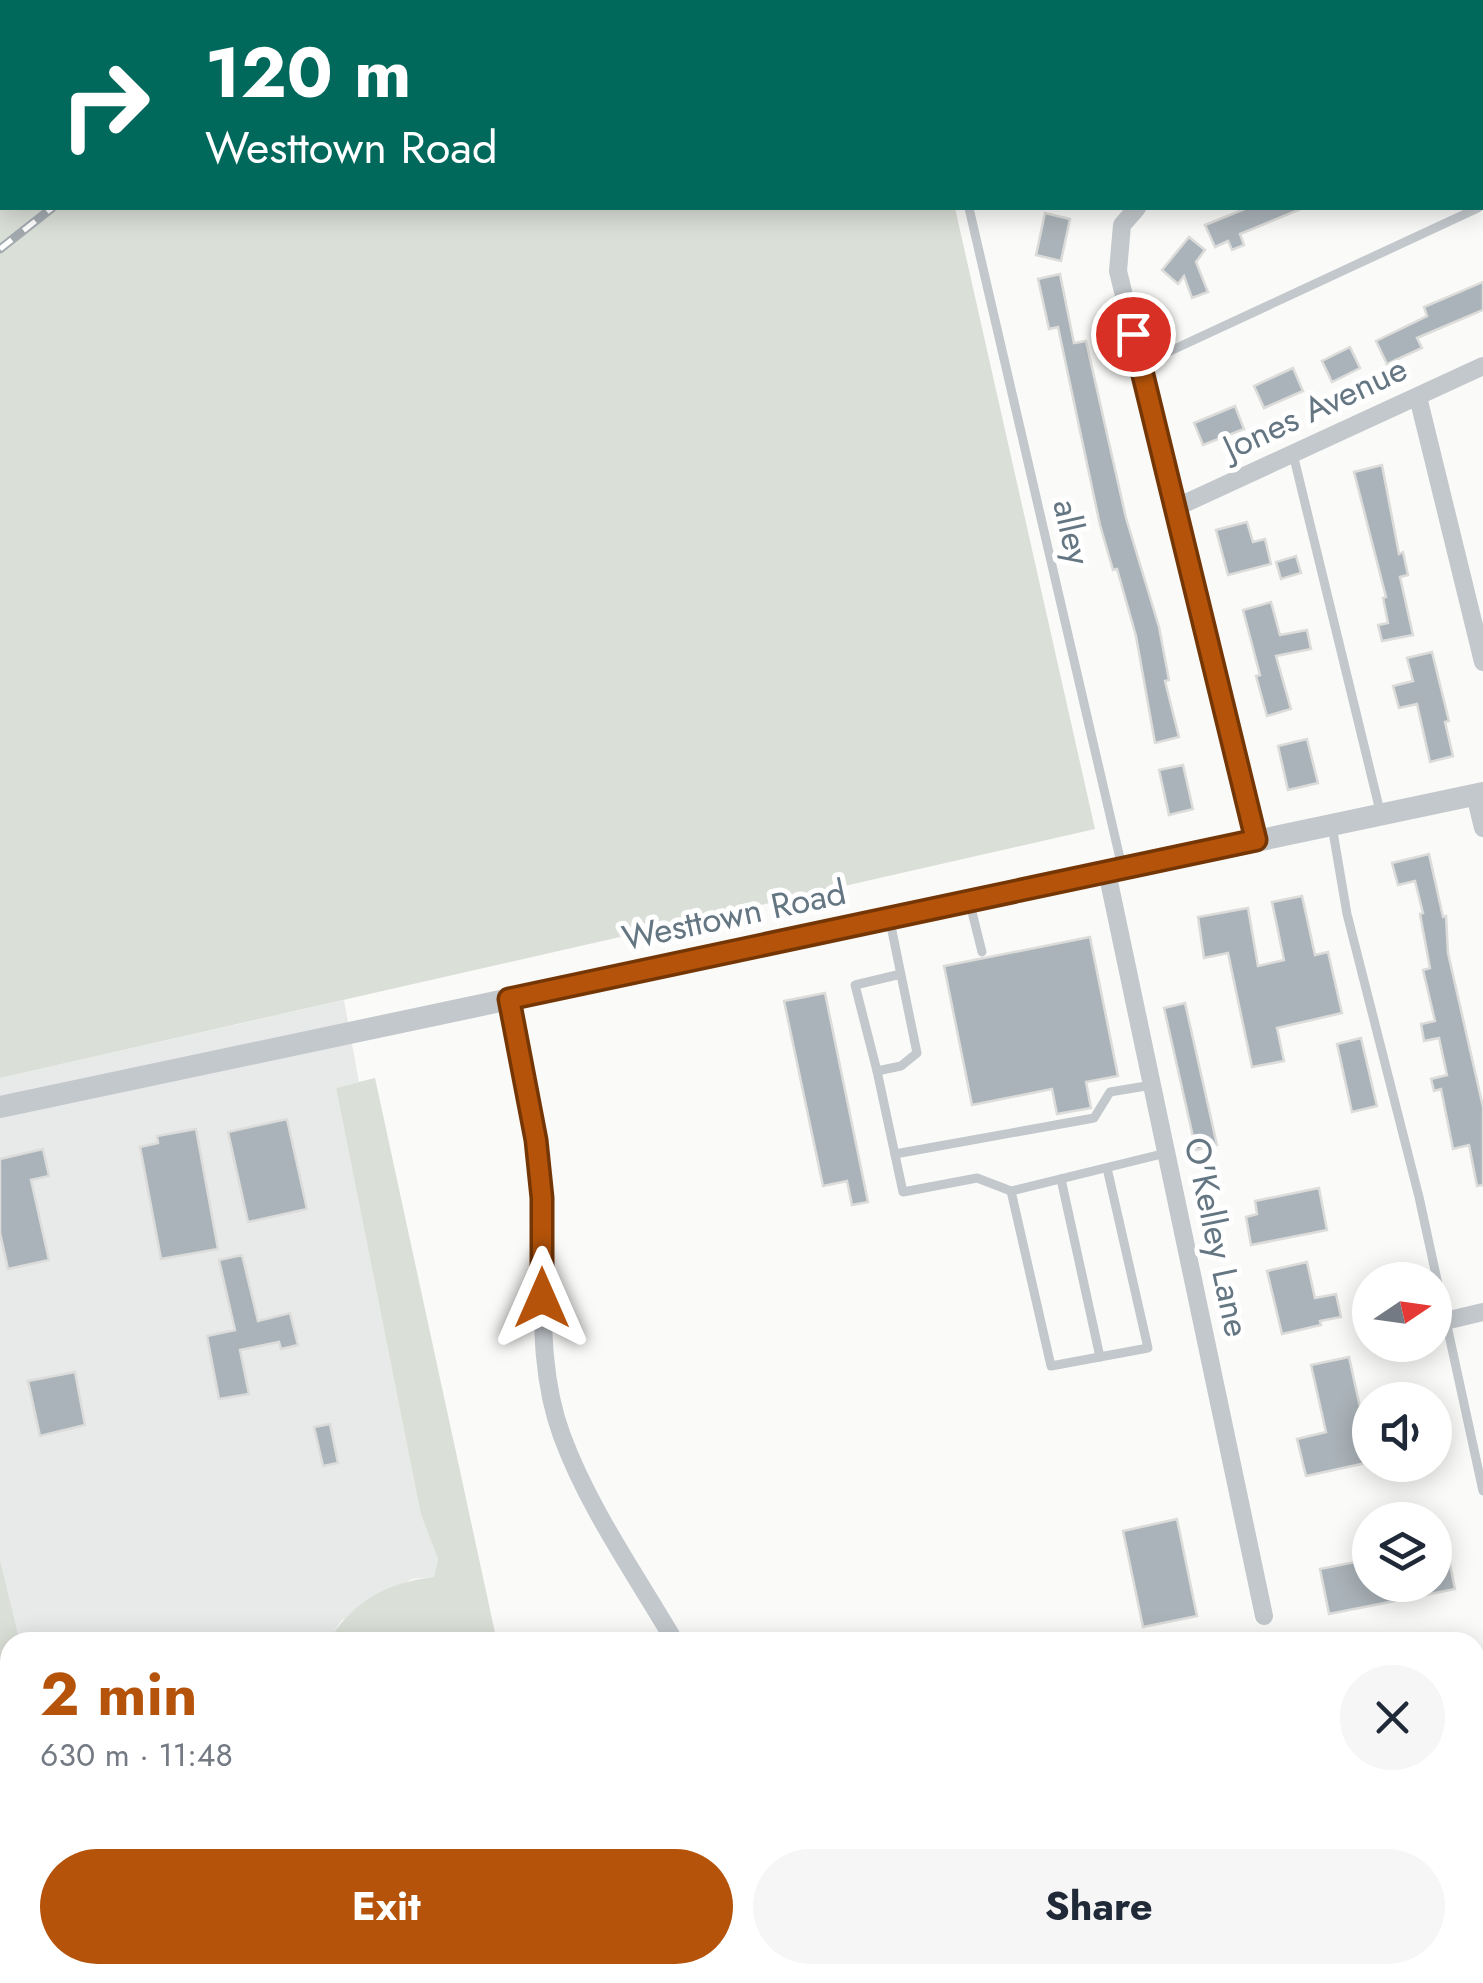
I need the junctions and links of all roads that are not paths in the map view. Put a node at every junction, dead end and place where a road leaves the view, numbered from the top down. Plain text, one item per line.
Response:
1 (969, 210) edge
2 (1135, 210) edge
3 (1472, 210) edge
4 (1140, 365) junction
5 (1483, 366) edge
6 (1418, 397) junction
7 (1293, 454) junction
8 (1175, 508) junction
9 (1483, 662) edge
10 (1479, 794) edge
11 (1380, 814) junction
12 (1332, 825) junction
13 (1483, 828) edge
14 (1256, 840) junction
15 (1115, 870) junction
16 (969, 901) junction
17 (890, 918) junction
18 (982, 952) dead end
19 (901, 974) junction
20 (509, 999) junction
21 (878, 1071) junction
22 (1152, 1085) junction
23 (0, 1107) edge
24 (1166, 1153) junction
25 (895, 1154) junction
26 (1107, 1168) junction
27 (1060, 1179) junction
28 (1011, 1191) junction
29 (1432, 1262) edge
30 (1483, 1312) edge
31 (1452, 1318) edge
32 (1452, 1355) edge
33 (1100, 1357) junction
34 (1483, 1491) edge
35 (1264, 1616) dead end
36 (669, 1632) edge

1 - 15 lane, alley
2 - 4 street
3 - 4 lane
4 - 8 street
5 - 6 street, Jones Avenue
6 - 7 street, Jones Avenue
6 - 9 street
7 - 8 street, Jones Avenue
7 - 11 lane
8 - 14 street
10 - 11 street, Westtown Road
10 - 13 street
11 - 12 street, Westtown Road
12 - 14 street, Westtown Road
12 - 29 lane
14 - 15 street, Westtown Road
15 - 16 street, Westtown Road
15 - 22 street, O'Kelley Lane
16 - 17 street, Westtown Road
16 - 18 lane
17 - 19 lane
17 - 20 street, Westtown Road
19 - 21 lane
19 - 21 lane
20 - 23 street, Westtown Road
20 - 36 street
21 - 25 lane
22 - 24 street, O'Kelley Lane
22 - 25 lane
24 - 26 lane
24 - 35 street, O'Kelley Lane
25 - 28 lane
26 - 27 lane
26 - 33 lane
27 - 28 lane
27 - 33 lane
28 - 33 lane
30 - 31 street
32 - 34 lane

